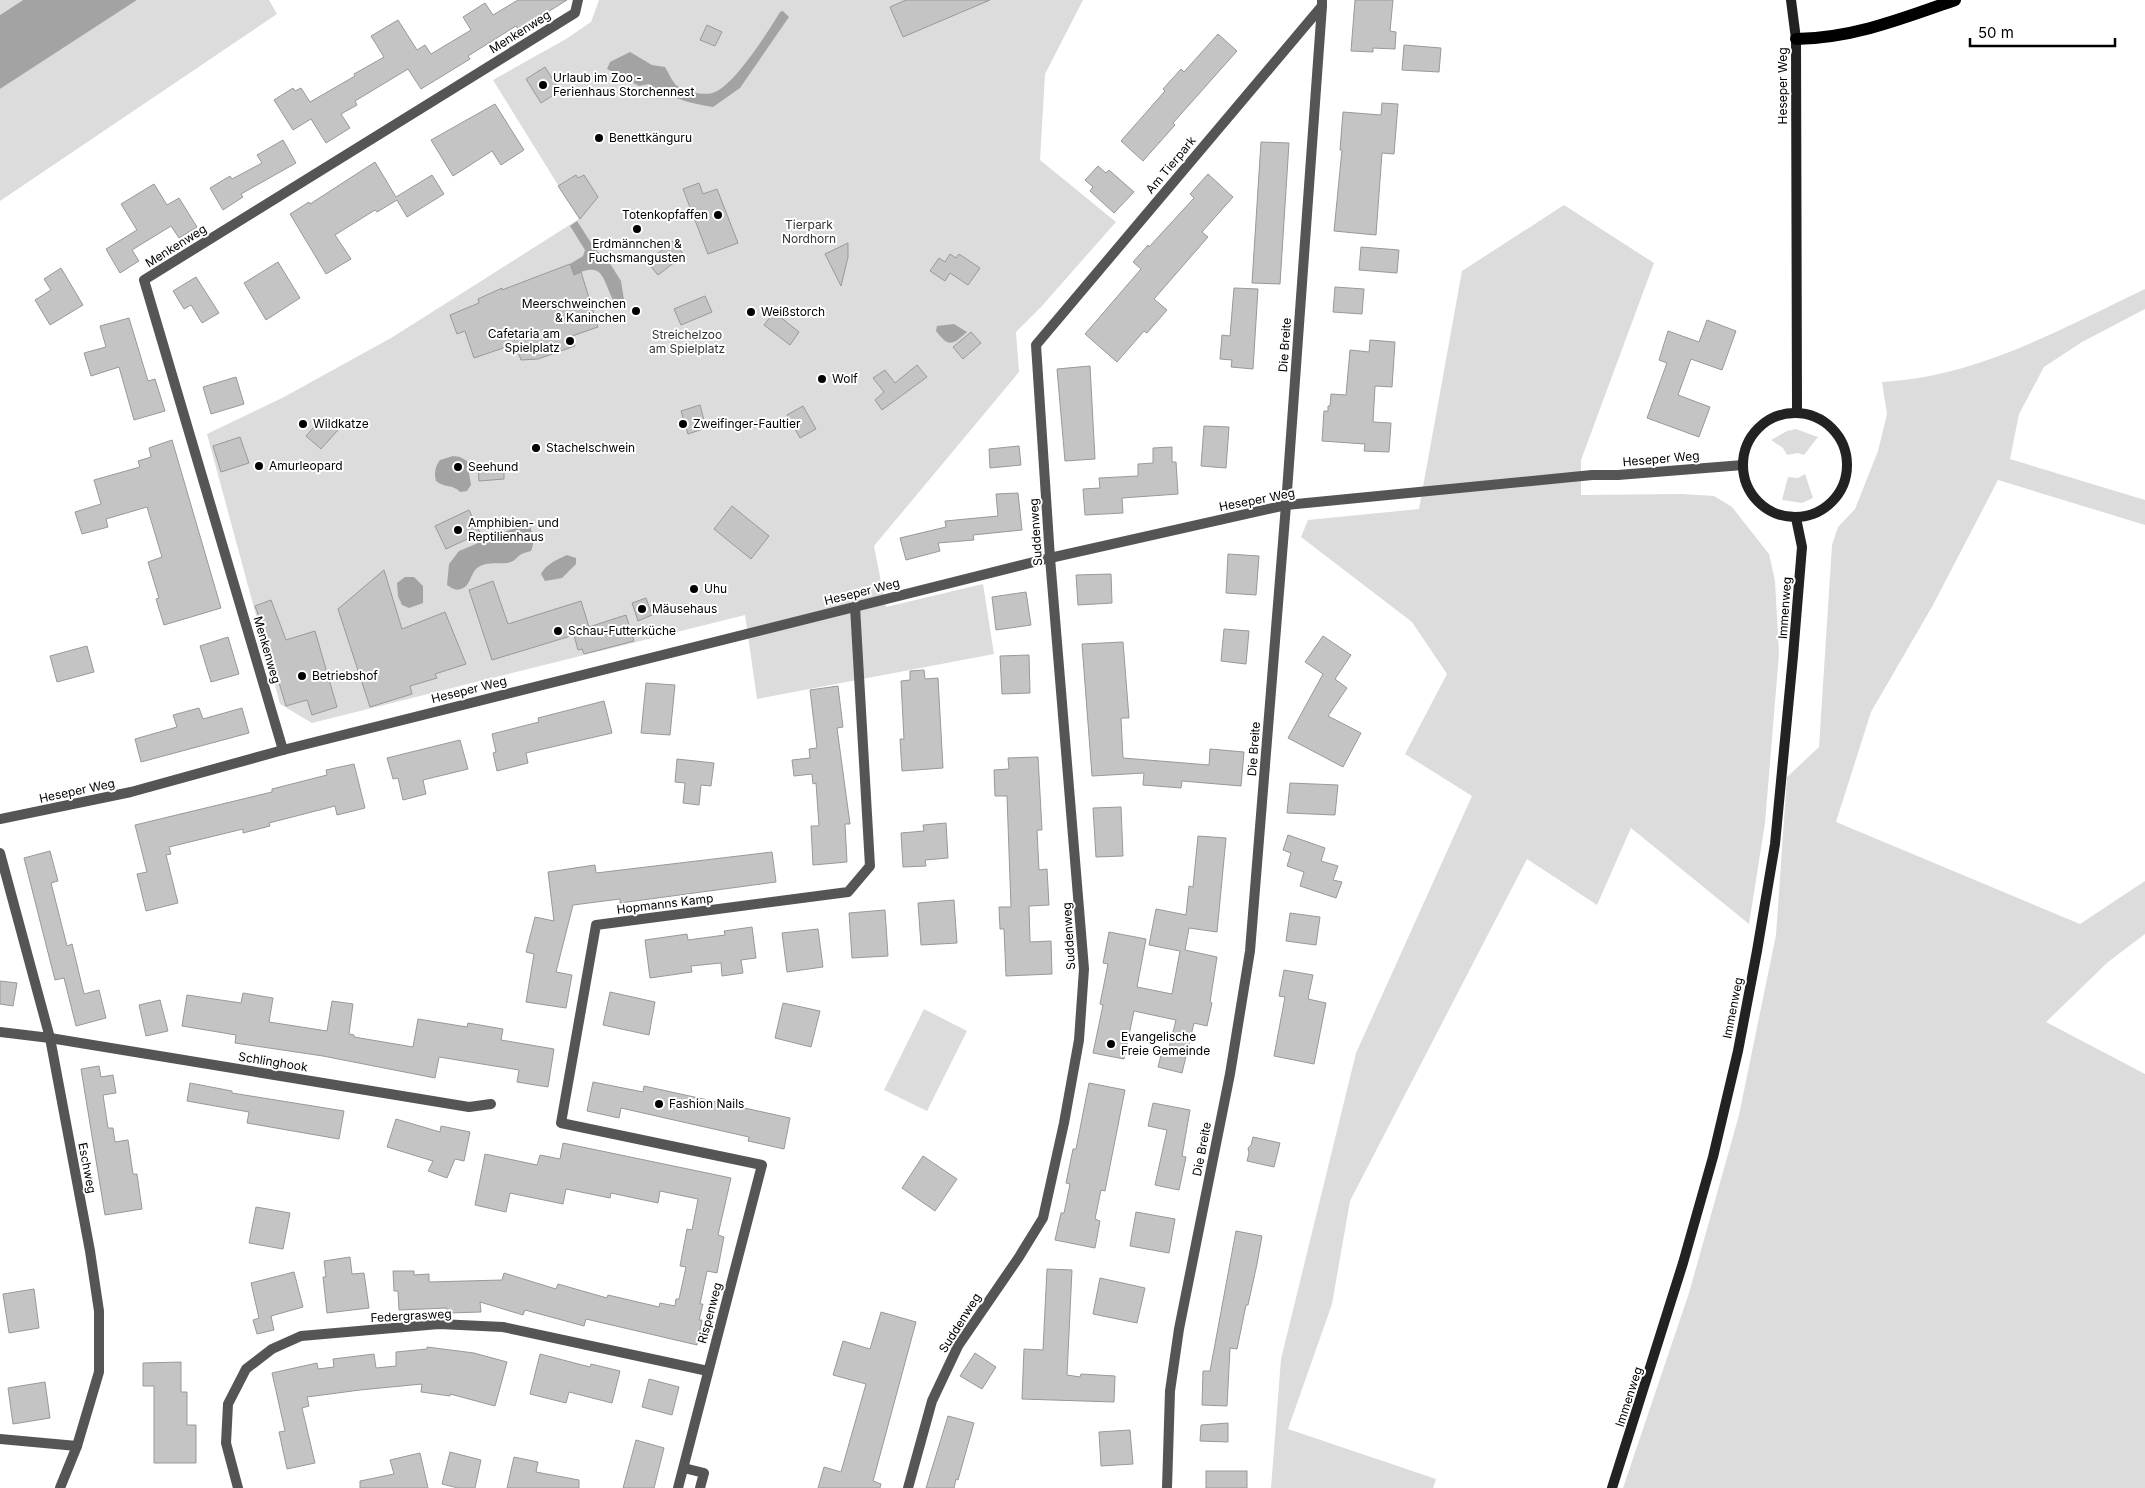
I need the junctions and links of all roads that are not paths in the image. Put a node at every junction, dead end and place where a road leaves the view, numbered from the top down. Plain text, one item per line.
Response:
1 (578, 0) edge
2 (1791, 0) edge
3 (1955, 0) edge
4 (1322, 3) edge
5 (1796, 39) junction
6 (1036, 345) joint
7 (1796, 412) junction
8 (1743, 464) junction
9 (1286, 505) junction
10 (1796, 518) junction
11 (1050, 558) junction
12 (855, 607) junction
13 (283, 750) junction
14 (0, 819) edge
15 (0, 853) edge
16 (0, 1032) edge
17 (50, 1038) junction
18 (492, 1104) dead end
19 (762, 1165) joint
20 (708, 1371) junction
21 (0, 1439) edge
22 (77, 1446) junction
23 (684, 1468) junction
24 (60, 1488) edge
25 (238, 1488) edge
26 (678, 1488) edge
27 (700, 1488) edge
28 (908, 1488) edge
29 (1167, 1488) edge
30 (1612, 1488) edge

1 - 13 street, Menkenweg
2 - 5 street, Heseper Weg
3 - 5 main road
4 - 6 street, Am Tierpark
4 - 9 street, Die Breite
5 - 7 street, Heseper Weg
6 - 11 street, Suddenweg
7 - 8 street
7 - 10 street
8 - 9 street, Heseper Weg
8 - 10 street
9 - 11 street, Heseper Weg
9 - 29 street, Die Breite
10 - 30 street, Immenweg
11 - 12 street, Heseper Weg
11 - 28 street, Suddenweg
12 - 13 street, Heseper Weg
12 - 19 street, Hopmanns Kamp
13 - 14 street, Heseper Weg
15 - 17 street, Eschweg
16 - 17 street, Schlinghook
17 - 18 street, Schlinghook
17 - 22 street, Eschweg
19 - 20 street, Rispenweg
20 - 23 street, Rispenweg
20 - 25 street, Federgrasweg
21 - 22 street
22 - 24 street, Eschweg
23 - 26 street, Rispenweg
23 - 27 street

